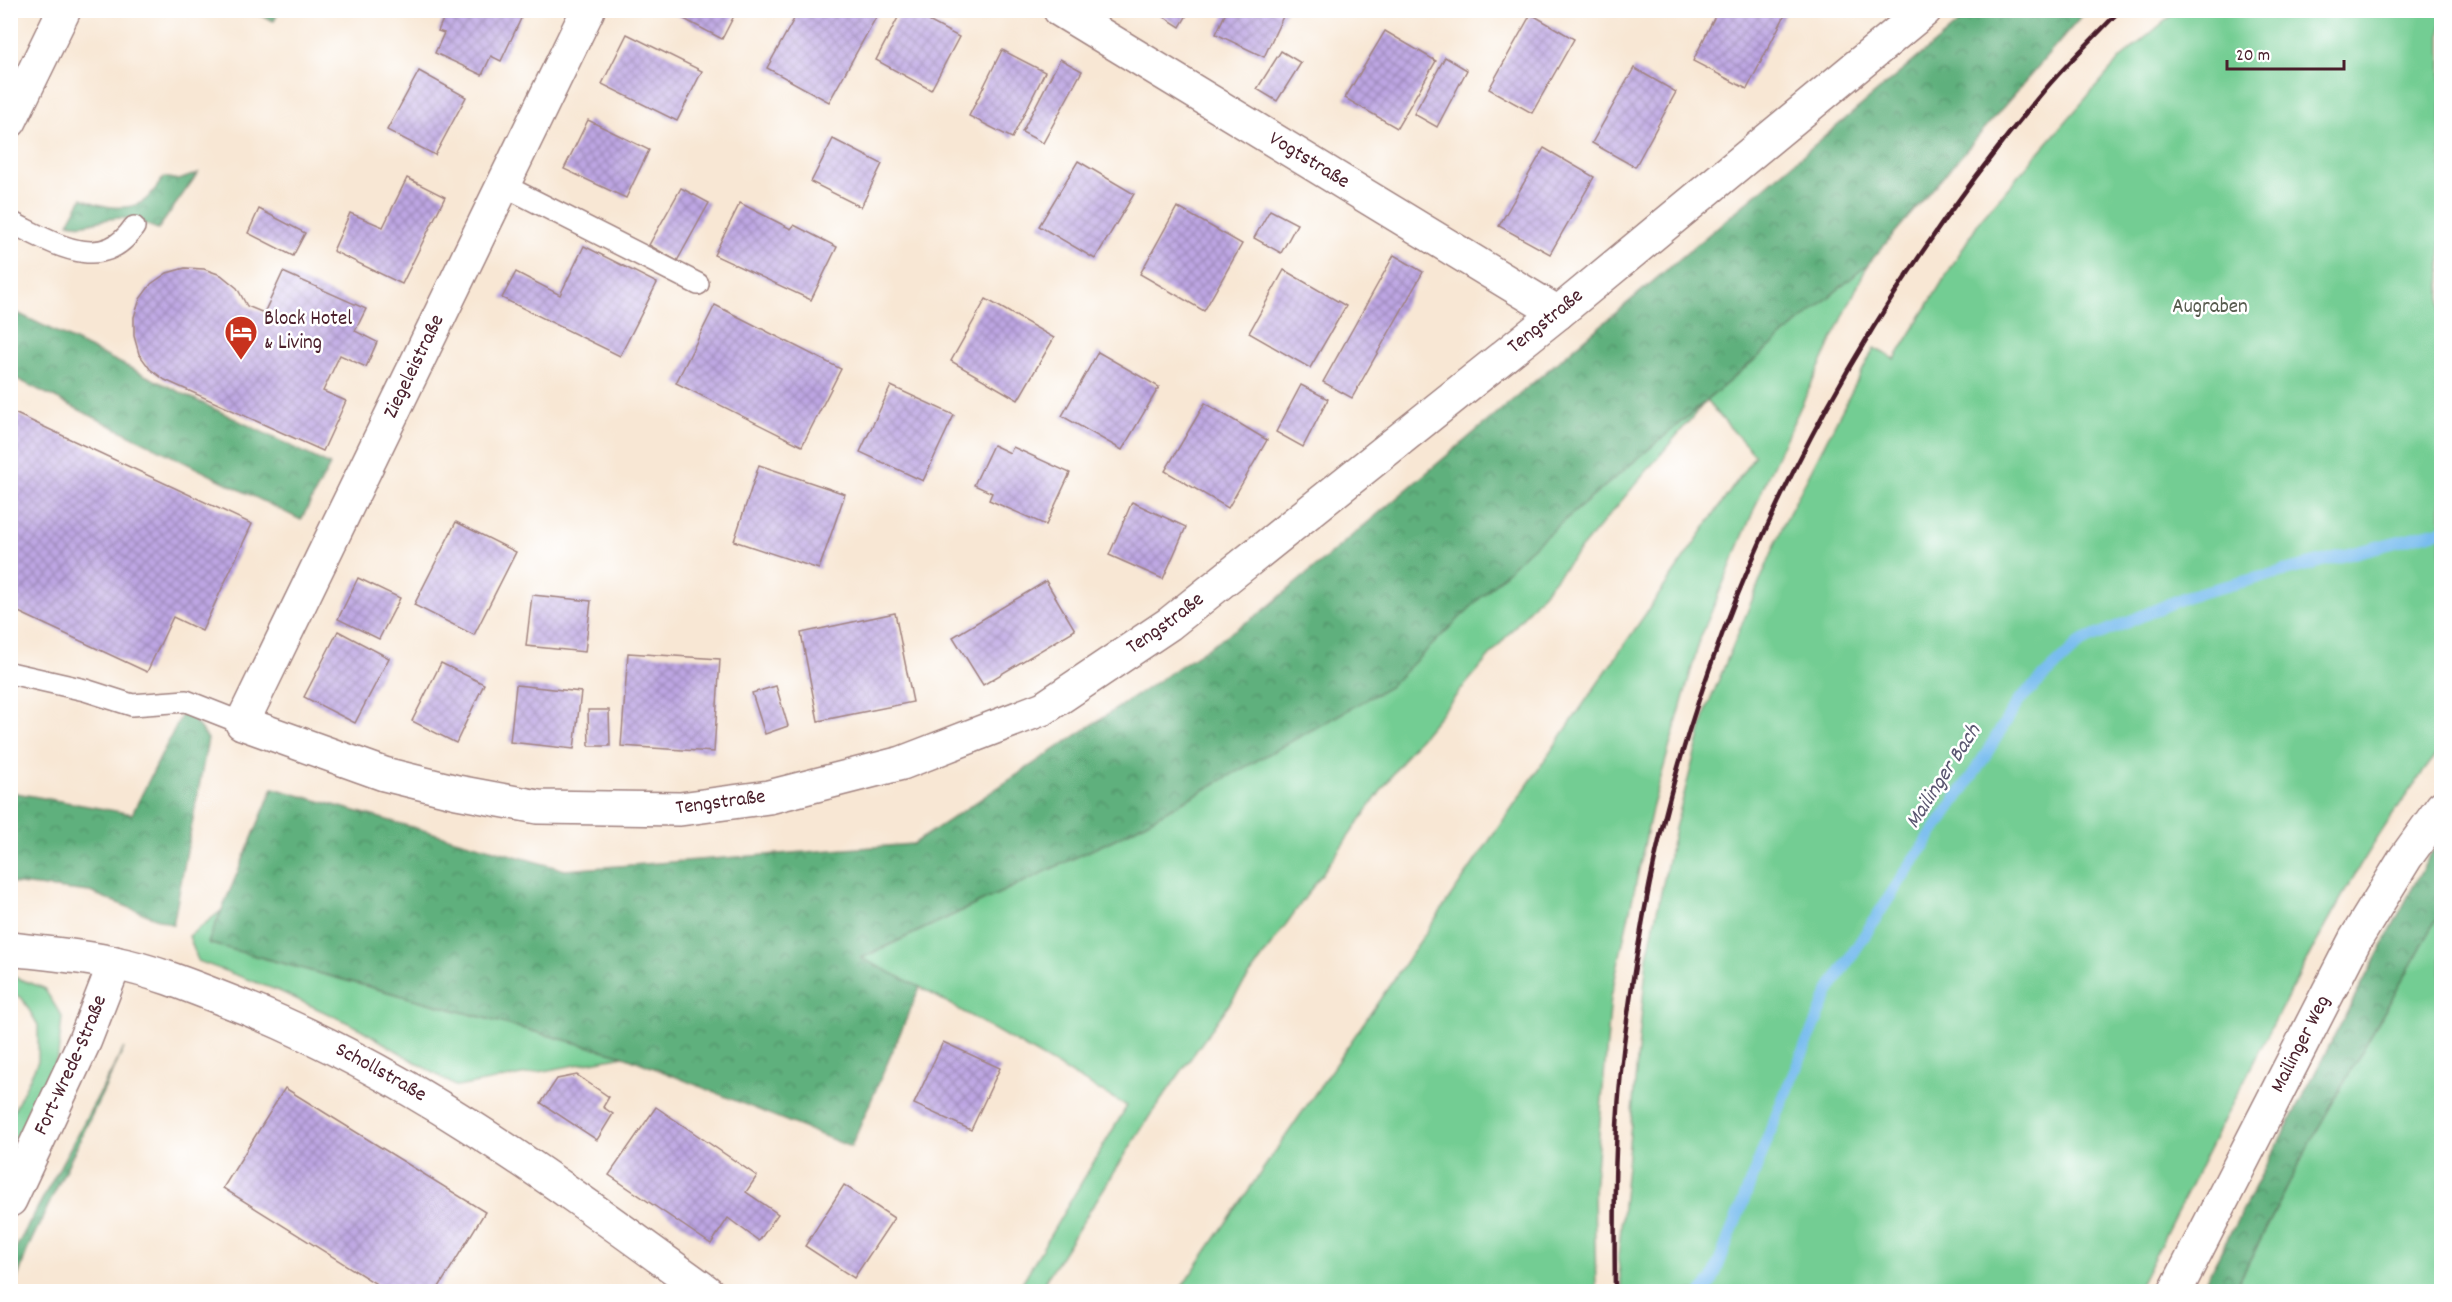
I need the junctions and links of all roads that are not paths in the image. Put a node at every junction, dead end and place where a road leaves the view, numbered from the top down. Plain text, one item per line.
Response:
1 (64, 10) edge
2 (588, 10) edge
3 (1060, 10) edge
4 (1925, 10) edge
5 (10, 121) edge
6 (503, 185) junction
7 (10, 222) edge
8 (134, 227) dead end
9 (698, 284) dead end
10 (1558, 313) junction
11 (10, 673) edge
12 (242, 723) junction
13 (2442, 807) edge
14 (10, 949) edge
15 (115, 963) junction
16 (10, 1200) edge
17 (707, 1292) edge
18 (2175, 1292) edge

1 - 5 street
2 - 6 street, Ziegeleistraße
3 - 10 street, Vogtstraße
4 - 10 street, Tengstraße
6 - 9 lane
6 - 12 street, Ziegeleistraße
7 - 8 lane
10 - 12 street, Tengstraße
11 - 12 lane
13 - 18 street, Mailinger Weg
14 - 15 street, Schollstraße
15 - 16 street, Fort-Wrede-Straße
15 - 17 street, Schollstraße

